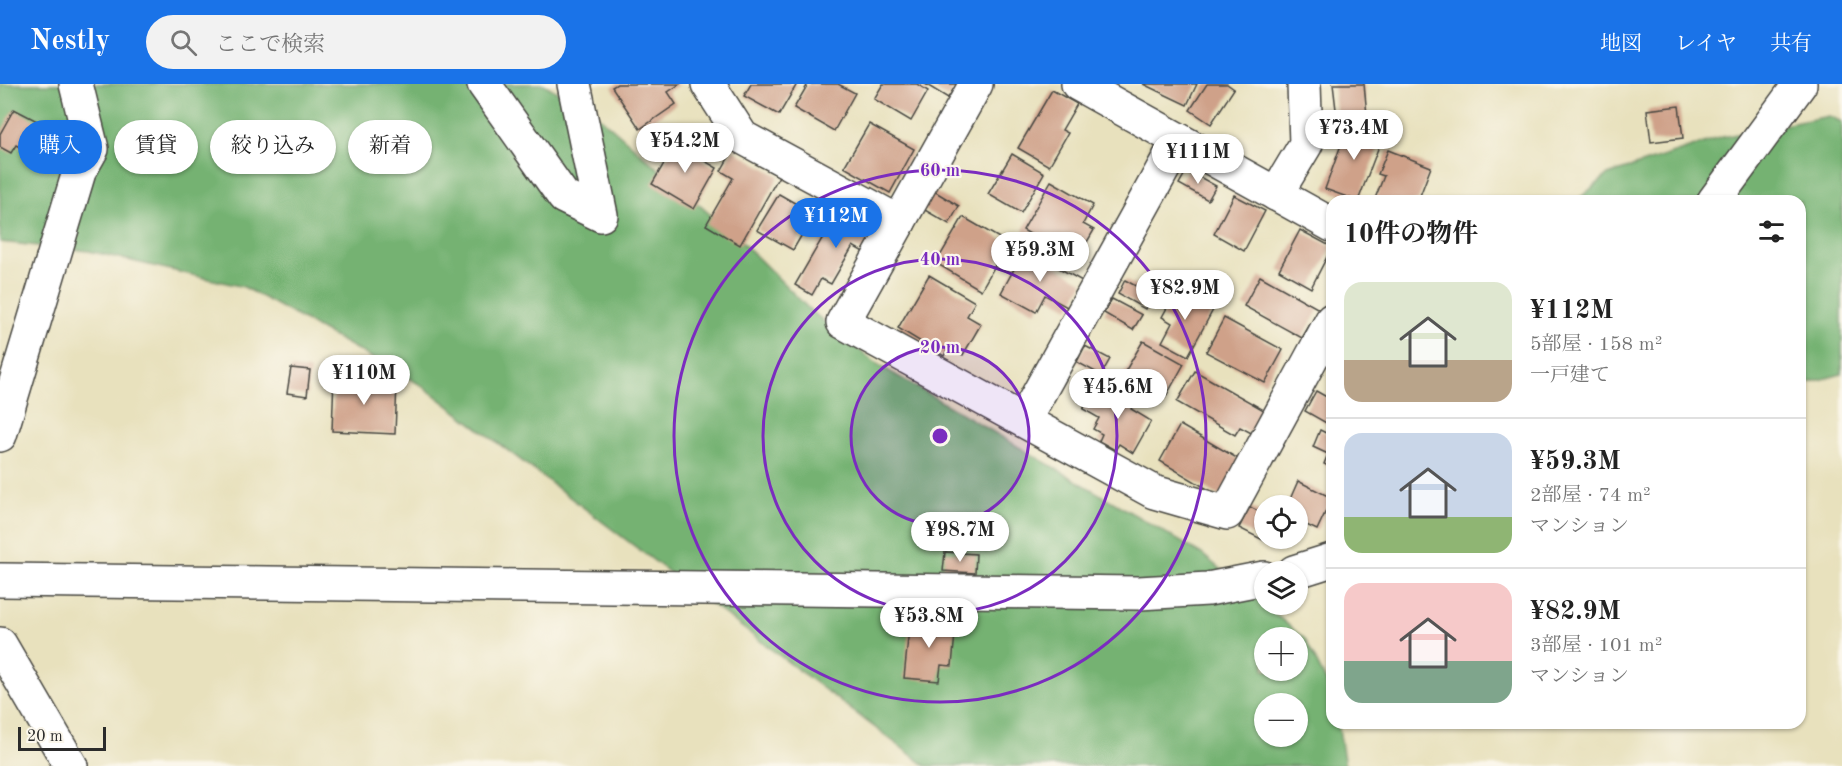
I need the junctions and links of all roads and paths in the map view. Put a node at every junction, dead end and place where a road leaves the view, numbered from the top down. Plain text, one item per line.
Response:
1 (76, 84) edge
2 (484, 84) edge
3 (574, 84) edge
4 (708, 84) edge
5 (976, 84) edge
6 (1078, 84) edge
7 (1304, 84) edge
8 (1800, 84) edge
9 (1179, 140) junction
10 (1276, 194) junction
11 (1718, 195) edge
12 (899, 222) junction
13 (1326, 222) edge
14 (1326, 331) edge
15 (1024, 420) junction
16 (0, 435) edge
17 (1326, 562) edge
18 (1308, 568) edge
19 (0, 580) edge
20 (1254, 580) edge
21 (0, 644) edge
22 (71, 766) edge

1 - 16 street
2 - 3 street
4 - 12 street
5 - 12 street
6 - 9 street
7 - 10 street
8 - 11 street
9 - 10 street
9 - 15 street
10 - 13 street
12 - 15 street
14 - 15 street
17 - 18 street
19 - 20 street
21 - 22 street

